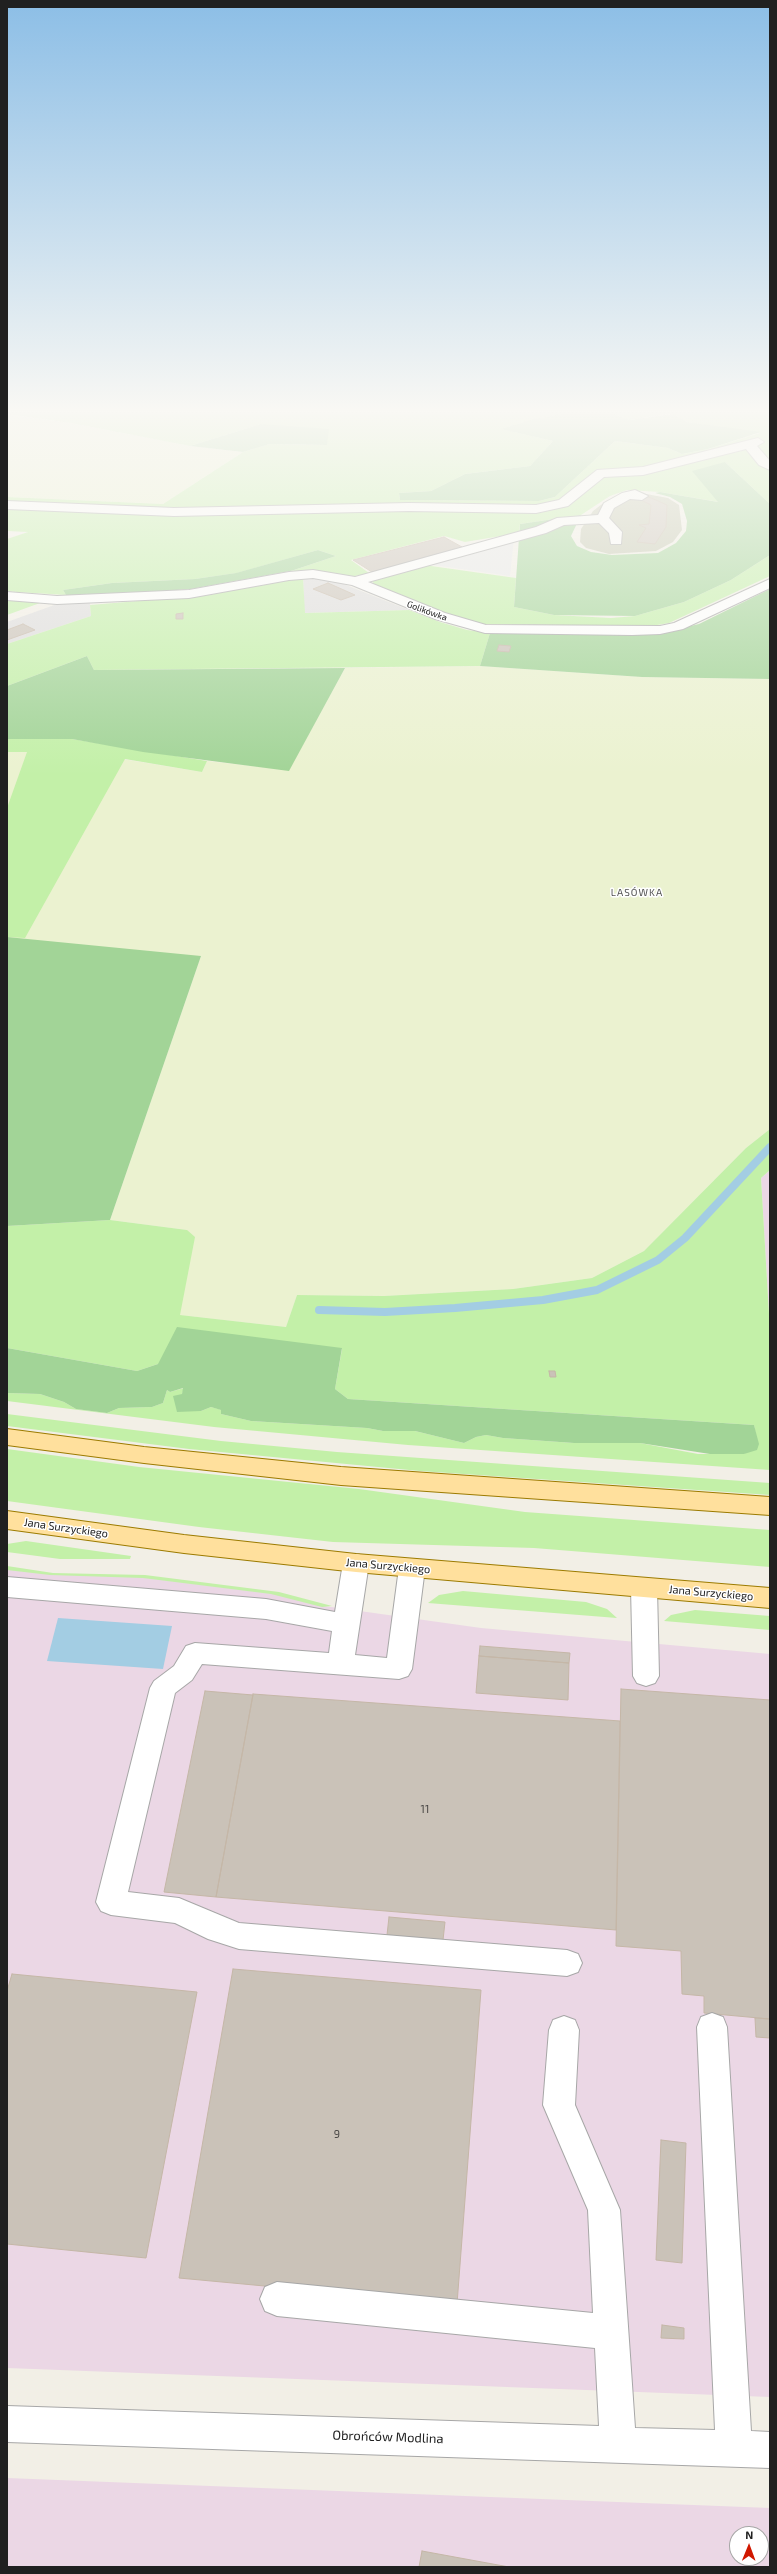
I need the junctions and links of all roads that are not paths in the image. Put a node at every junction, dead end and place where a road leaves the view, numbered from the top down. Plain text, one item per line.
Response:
1 (514, 534) edge
2 (527, 534) edge
3 (615, 534) edge
4 (514, 538) junction
5 (616, 541) dead end
6 (355, 581) junction
7 (770, 583) edge
8 (7, 596) edge
9 (7, 1438) edge
10 (770, 1506) edge
11 (7, 1520) edge
12 (356, 1563) junction
13 (412, 1568) junction
14 (7, 1587) edge
15 (644, 1588) junction
16 (770, 1598) edge
17 (347, 1624) junction
18 (340, 1664) junction
19 (646, 1676) dead end
20 (568, 1963) dead end
21 (712, 2027) dead end
22 (564, 2030) dead end
23 (277, 2299) dead end
24 (611, 2332) junction
25 (7, 2424) edge
26 (618, 2445) junction
27 (734, 2449) junction
28 (770, 2450) edge

1 - 4 street
2 - 4 street
3 - 5 street
4 - 6 street
6 - 7 street, Golikówka
6 - 8 street, Golikówka
9 - 10 main road
11 - 12 main road, Jana Surzyckiego
12 - 13 main road, Jana Surzyckiego
12 - 17 street
13 - 15 main road, Jana Surzyckiego
13 - 18 street
14 - 17 street
15 - 16 main road, Jana Surzyckiego
15 - 19 street
17 - 18 street
18 - 20 street
21 - 27 street
22 - 24 street
23 - 24 street
24 - 26 street
25 - 26 street, Obrońców Modlina
26 - 27 street, Obrońców Modlina
27 - 28 street, Obrońców Modlina

